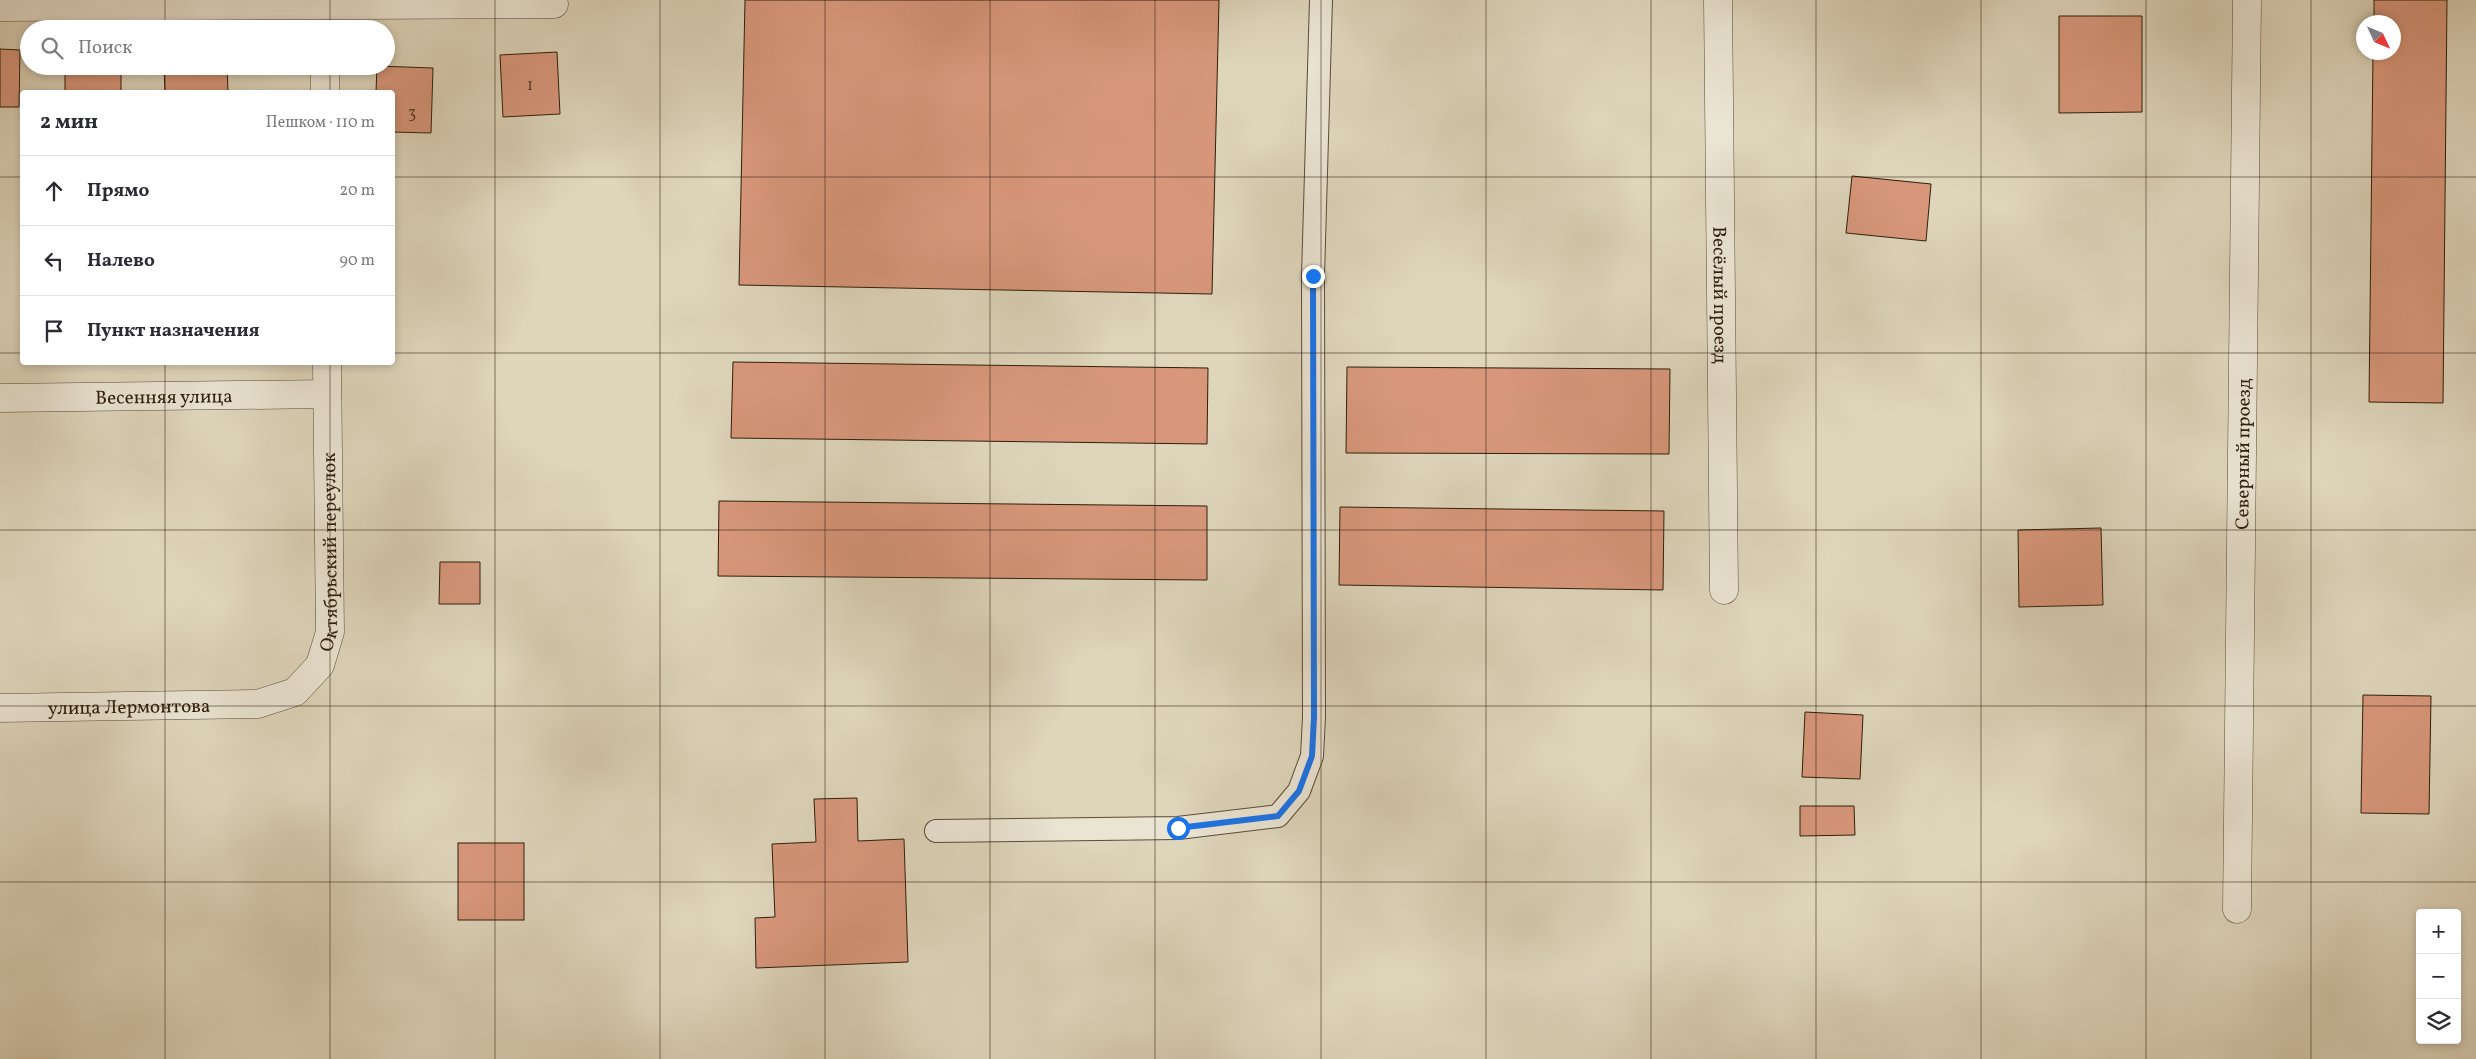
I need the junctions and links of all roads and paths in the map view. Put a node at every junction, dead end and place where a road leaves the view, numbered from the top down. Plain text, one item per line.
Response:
1 (1320, 0) edge
2 (1718, 0) edge
3 (2247, 0) edge
4 (554, 4) dead end
5 (0, 6) edge
6 (324, 11) edge
7 (325, 75) edge
8 (325, 90) edge
9 (327, 365) edge
10 (327, 394) junction
11 (0, 398) edge
12 (1724, 590) dead end
13 (258, 704) joint
14 (0, 708) edge
15 (936, 830) dead end
16 (2238, 909) dead end

1 - 15 lane
2 - 12 street, Весёлый проезд
3 - 16 street, Северный проезд
4 - 6 street
5 - 6 street
7 - 8 street
9 - 10 street, Октябрьский переулок
10 - 11 street, Весенняя улица
10 - 13 street, Октябрьский переулок
13 - 14 street, улица Лермонтова

